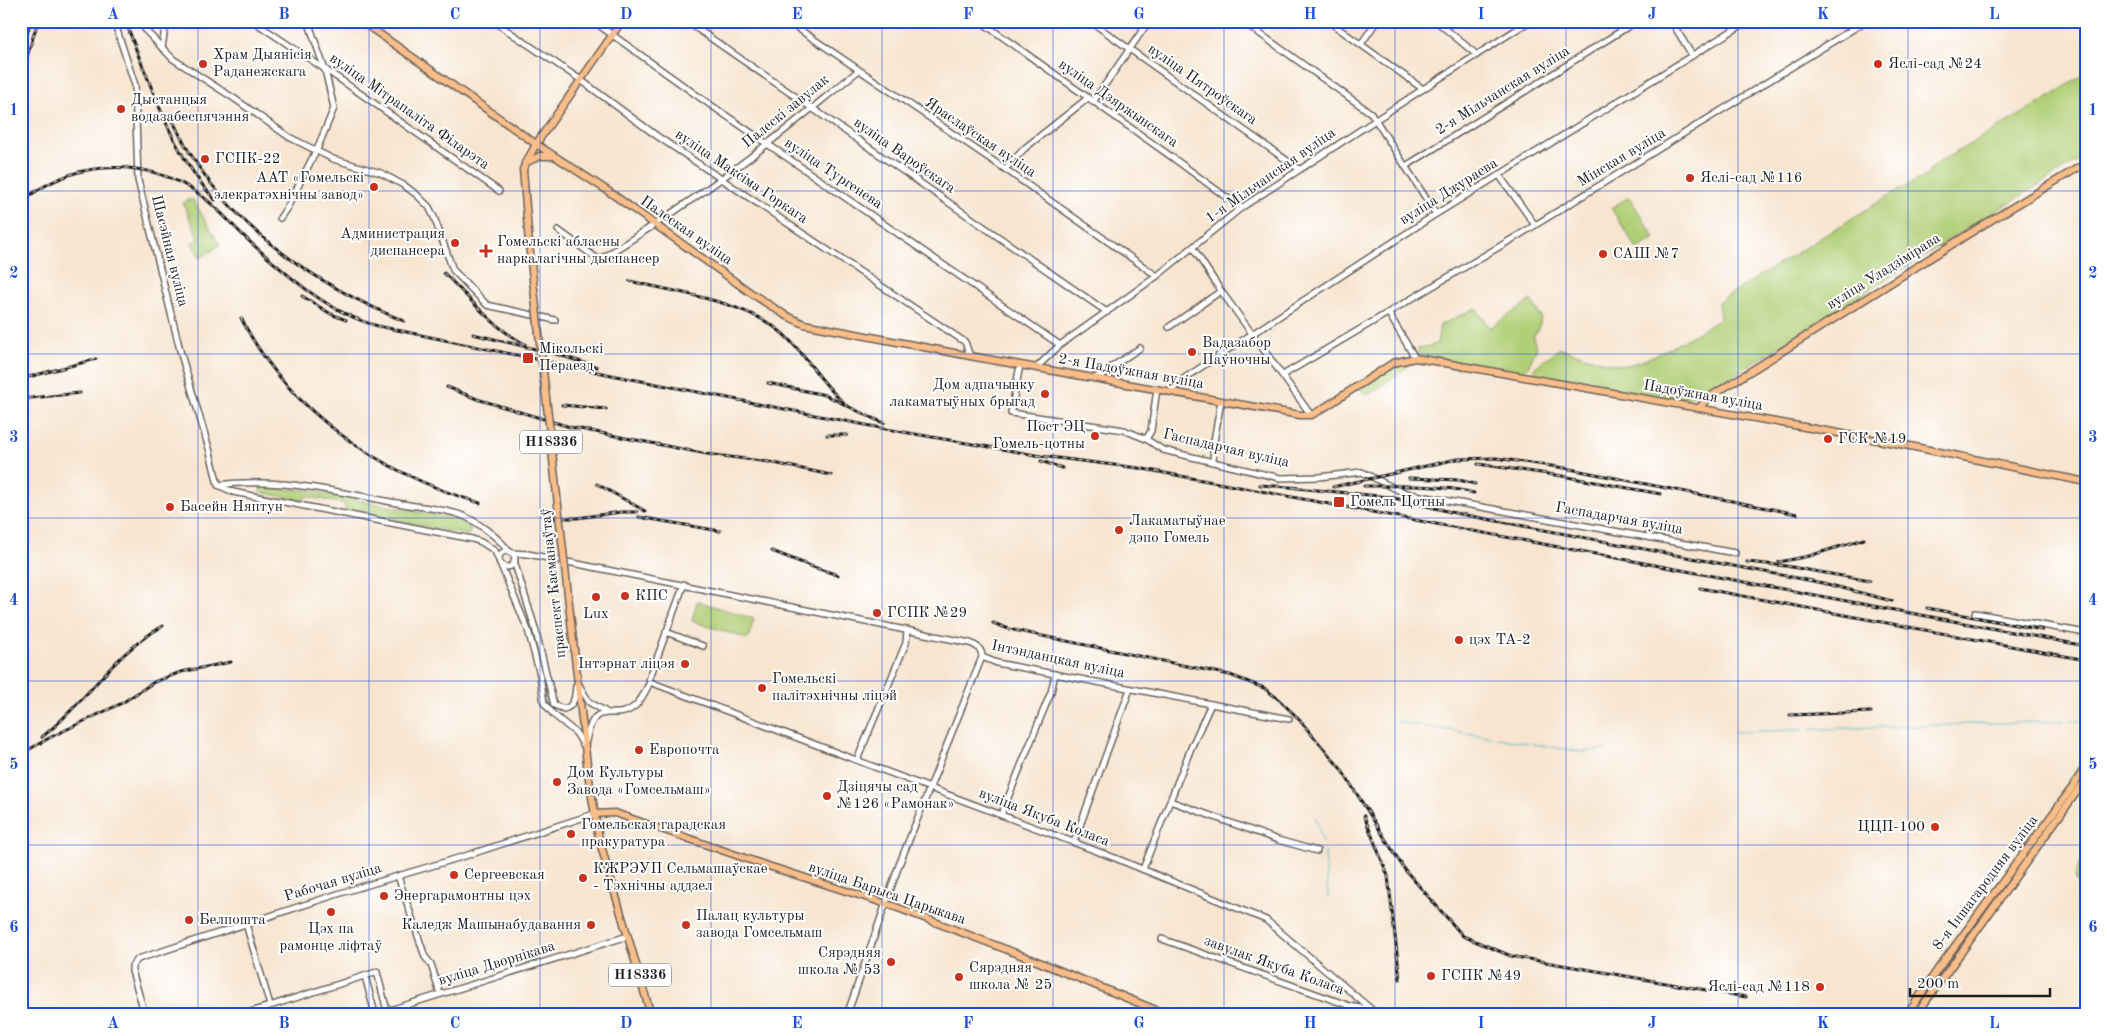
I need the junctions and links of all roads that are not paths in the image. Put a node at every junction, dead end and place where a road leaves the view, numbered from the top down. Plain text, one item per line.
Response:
1 (114, 21) edge
2 (141, 21) edge
3 (166, 21) edge
4 (253, 21) edge
5 (308, 21) edge
6 (361, 21) edge
7 (493, 21) edge
8 (593, 21) edge
9 (622, 21) edge
10 (686, 21) edge
11 (788, 21) edge
12 (980, 21) edge
13 (1090, 21) edge
14 (1149, 21) edge
15 (1242, 21) edge
16 (1328, 21) edge
17 (1377, 21) edge
18 (1530, 21) edge
19 (1637, 21) edge
20 (1671, 21) edge
21 (1748, 21) edge
22 (1866, 21) edge
23 (1437, 22) edge
24 (612, 35) junction
25 (1361, 44) junction
26 (162, 49) junction
27 (1130, 49) junction
28 (1477, 55) junction
29 (1692, 55) junction
30 (325, 70) junction
31 (858, 70) junction
32 (581, 81) junction
33 (1422, 89) junction
34 (1091, 100) junction
35 (812, 107) junction
36 (1376, 121) junction
37 (536, 144) junction
38 (768, 144) junction
39 (316, 152) junction
40 (556, 157) junction
41 (525, 163) junction
42 (2086, 163) edge
43 (1406, 166) junction
44 (1005, 169) junction
45 (1299, 169) junction
46 (1500, 175) junction
47 (721, 179) junction
48 (499, 191) dead end
49 (1241, 208) junction
50 (1436, 214) junction
51 (280, 218) dead end
52 (655, 225) junction
53 (1535, 225) junction
54 (558, 230) dead end
55 (1193, 248) junction
56 (1157, 276) junction
57 (1221, 291) junction
58 (1107, 312) junction
59 (1389, 314) junction
60 (554, 320) dead end
61 (1169, 327) dead end
62 (1252, 332) junction
63 (1060, 345) junction
64 (1140, 348) dead end
65 (970, 356) junction
66 (1415, 358) junction
67 (1020, 365) junction
68 (1037, 367) junction
69 (1283, 375) junction
70 (1095, 378) junction
71 (1157, 390) junction
72 (1171, 392) junction
73 (1221, 401) junction
74 (1328, 406) joint
75 (1699, 408) junction
76 (1311, 414) junction
77 (1146, 439) junction
78 (1213, 462) junction
79 (2086, 482) edge
80 (218, 485) junction
81 (1735, 553) dead end
82 (512, 556) junction
83 (499, 562) junction
84 (684, 584) junction
85 (1975, 613) dead end
86 (907, 630) junction
87 (666, 632) junction
88 (2086, 633) edge
89 (703, 646) dead end
90 (982, 657) junction
91 (1055, 674) junction
92 (577, 678) junction
93 (650, 682) junction
94 (1130, 689) junction
95 (1212, 704) junction
96 (606, 712) junction
97 (1289, 719) dead end
98 (584, 747) junction
99 (857, 760) junction
100 (2086, 766) edge
101 (2086, 779) edge
102 (929, 788) junction
103 (1170, 801) junction
104 (594, 814) junction
105 (1001, 815) junction
106 (2054, 818) junction
107 (1074, 842) junction
108 (1317, 851) dead end
109 (1143, 869) junction
110 (398, 876) junction
111 (1998, 888) junction
112 (2005, 893) junction
113 (885, 904) junction
114 (246, 924) junction
115 (628, 936) junction
116 (1162, 939) dead end
117 (365, 976) junction
118 (440, 994) junction
119 (270, 1005) junction
120 (387, 1011) junction
121 (1376, 1013) edge
122 (145, 1015) edge
123 (240, 1015) edge
124 (375, 1015) edge
125 (651, 1015) edge
126 (847, 1015) edge
127 (1168, 1015) edge
128 (1907, 1015) edge
129 (1916, 1015) edge

1 - 80 street, Шасэйная вуліца
2 - 26 street
3 - 26 street
4 - 30 street, вуліца Мітрапаліта Філарэта
5 - 30 street
6 - 37 main road, Палеская вуліца
7 - 32 street, вуліца Максіма Горкага
8 - 24 street, вуліца Тургенева
9 - 24 main road, праспект Касманаўтаў
10 - 35 street, вуліца Вароўскага
11 - 31 street, Яраслаўская вуліца
12 - 34 street, вуліца Дзяржынскага
13 - 27 street, вуліца Пятроўскага
14 - 27 street
15 - 36 street
16 - 25 street
17 - 25 street
18 - 28 street, 1-я Мільчанская вуліца
19 - 43 street, 2-я Мільчанская вуліца
20 - 29 street
21 - 29 street, вуліца Джураева
22 - 53 street, Мінская вуліца
23 - 28 street
24 - 32 main road, праспект Касманаўтаў
24 - 38 street, вуліца Тургенева
25 - 33 street
26 - 39 street
27 - 34 street
27 - 45 street, вуліца Пятроўскага
28 - 33 street, 1-я Мільчанская вуліца
29 - 46 street, вуліца Джураева
30 - 39 street
30 - 48 street, вуліца Мітрапаліта Філарэта
31 - 35 street, Палескі завулак
31 - 44 street, Яраслаўская вуліца
32 - 37 main road, праспект Касманаўтаў
32 - 47 street, вуліца Максіма Горкага
33 - 36 street, 1-я Мільчанская вуліца
34 - 44 street
34 - 49 street, вуліца Дзяржынскага
35 - 38 street, Палескі завулак
35 - 58 street, вуліца Вароўскага
36 - 43 street
36 - 45 street, 1-я Мільчанская вуліца
37 - 40 main road, Палеская вуліца
37 - 41 main road, праспект Касманаўтаў / Н18336
38 - 47 street, Палескі завулак
38 - 63 street, вуліца Тургенева
39 - 51 street
39 - 60 street
40 - 41 main road
40 - 52 main road, Палеская вуліца
41 - 92 main road, праспект Касманаўтаў / Н18336, bridge
42 - 75 main road, вуліца Уладзімірава
43 - 50 street
44 - 56 street, Яраслаўская вуліца
45 - 49 street, 1-я Мільчанская вуліца
46 - 50 street, вуліца Джураева
46 - 53 street
47 - 52 street, Палескі завулак
47 - 65 street, вуліца Максіма Горкага
49 - 55 street, 1-я Мільчанская вуліца
50 - 62 street, вуліца Джураева
52 - 54 street
52 - 65 main road, Палеская вуліца
53 - 59 street, Мінская вуліца
55 - 56 street, 1-я Мільчанская вуліца
55 - 57 street
56 - 58 street, 1-я Мільчанская вуліца
57 - 61 street
57 - 62 street
58 - 63 street, 1-я Мільчанская вуліца
59 - 66 street
59 - 69 street, Мінская вуліца
62 - 69 street
62 - 72 street, вуліца Джураева
63 - 68 street, 1-я Мільчанская вуліца
64 - 70 street
65 - 67 main road, Палеская вуліца
66 - 74 main road, Падоўжная вуліца
66 - 75 main road, Падоўжная вуліца
67 - 68 main road, Палеская вуліца
67 - 77 street, Гаспадарчая вуліца
68 - 70 main road, 2-я Падоўжная вуліца
69 - 76 street
70 - 71 main road, 2-я Падоўжная вуліца
71 - 72 main road, 2-я Падоўжная вуліца
71 - 77 street
72 - 73 main road, 2-я Падоўжная вуліца
73 - 76 main road, 2-я Падоўжная вуліца
73 - 78 street, 2-я Падоўжная вуліца
74 - 76 main road, 2-я Падоўжная вуліца
75 - 79 main road, Падоўжная вуліца
77 - 78 street, Гаспадарчая вуліца
78 - 81 street, Гаспадарчая вуліца
80 - 82 street
80 - 83 street
82 - 83 street
82 - 83 street
82 - 84 street, Інтэнданцкая вуліца
82 - 92 street
83 - 98 street
84 - 86 street, Інтэнданцкая вуліца
84 - 87 street
85 - 88 street
86 - 90 street, Інтэнданцкая вуліца
86 - 99 street
87 - 89 street
87 - 93 street
90 - 91 street, Інтэнданцкая вуліца
90 - 102 street
91 - 94 street, Інтэнданцкая вуліца
91 - 105 street
92 - 96 street
92 - 98 main road, праспект Касманаўтаў / Н18336
93 - 96 street
93 - 99 street, вуліца Якуба Коласа
94 - 95 street, Інтэнданцкая вуліца
94 - 107 street
95 - 97 street, Інтэнданцкая вуліца
95 - 103 street
96 - 98 street
98 - 104 main road, праспект Касманаўтаў / Н18336
99 - 102 street, вуліца Якуба Коласа
100 - 106 main road, 8-я Іншагародняя вуліца
101 - 106 main road, 8-я Іншагародняя вуліца
102 - 105 street, вуліца Якуба Коласа
102 - 113 street
103 - 108 street
103 - 109 street
104 - 110 street, Рабочая вуліца
104 - 113 main road, вуліца Барыса Царыкава
104 - 115 main road, праспект Касманаўтаў / Н18336
105 - 107 street, вуліца Якуба Коласа
106 - 111 main road, 8-я Іншагародняя вуліца
106 - 112 main road, 8-я Іншагародняя вуліца
107 - 109 street, вуліца Якуба Коласа
109 - 121 street, вуліца Якуба Коласа
110 - 114 street, Рабочая вуліца
110 - 118 street
111 - 112 main road
111 - 128 main road, 8-я Іншагародняя вуліца
112 - 129 main road, 8-я Іншагародняя вуліца
113 - 126 street
113 - 127 main road, вуліца Барыса Царыкава
114 - 119 street
114 - 122 street, Рабочая вуліца
115 - 118 street, вуліца Дворнікава
115 - 125 main road, праспект Касманаўтаў / Н18336
116 - 121 street, завулак Якуба Коласа
117 - 119 street
117 - 120 street
117 - 124 street
118 - 120 street, вуліца Дворнікава
119 - 123 street
120 - 124 street, вуліца Дворнікава

